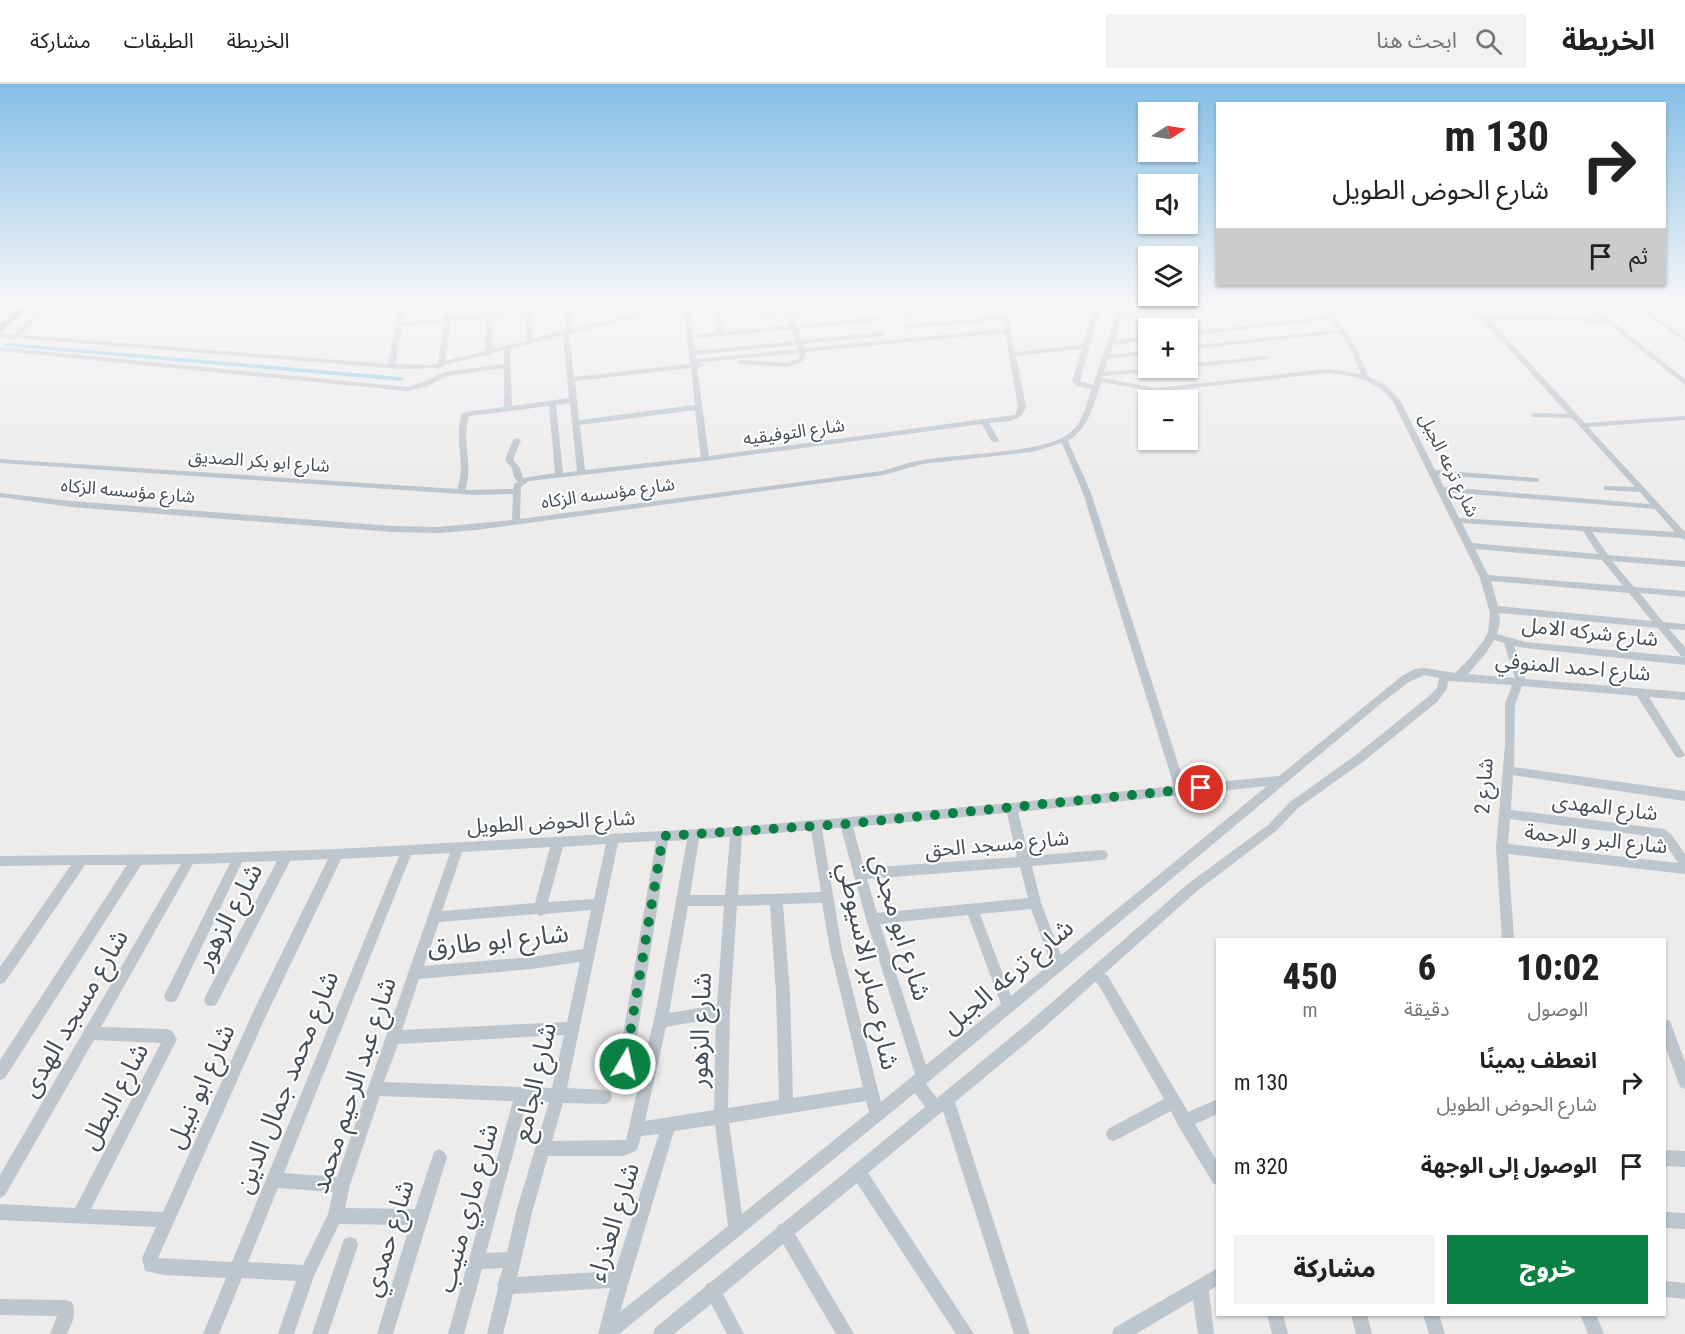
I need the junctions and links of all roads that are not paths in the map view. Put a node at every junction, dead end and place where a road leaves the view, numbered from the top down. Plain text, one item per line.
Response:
1 (115, 360) edge
2 (320, 360) edge
3 (392, 360) edge
4 (442, 360) edge
5 (463, 360) edge
6 (508, 360) edge
7 (570, 360) edge
8 (691, 360) edge
9 (693, 360) edge
10 (701, 360) edge
11 (800, 360) edge
12 (1013, 360) edge
13 (1082, 360) edge
14 (1106, 360) edge
15 (1243, 360) edge
16 (1359, 360) edge
17 (1524, 360) edge
18 (1657, 360) edge
19 (508, 365) junction
20 (1198, 365) edge
21 (391, 366) junction
22 (441, 366) junction
23 (1138, 375) edge
24 (1366, 378) junction
25 (572, 379) junction
26 (1098, 382) junction
27 (1685, 383) edge
28 (574, 400) junction
29 (552, 402) junction
30 (699, 407) junction
31 (508, 408) junction
32 (1535, 415) dead end
33 (1575, 416) junction
34 (1685, 418) edge
35 (985, 422) junction
36 (576, 423) junction
37 (1583, 425) junction
38 (517, 440) dead end
39 (995, 440) dead end
40 (1064, 440) junction
41 (705, 459) junction
42 (0, 461) edge
43 (1431, 472) junction
44 (581, 474) junction
45 (559, 476) junction
46 (1536, 480) dead end
47 (522, 481) junction
48 (1607, 488) dead end
49 (1440, 489) junction
50 (1642, 490) junction
51 (460, 492) junction
52 (0, 495) edge
53 (517, 496) junction
54 (1658, 507) junction
55 (516, 519) junction
56 (1455, 520) junction
57 (1586, 529) junction
58 (1683, 534) edge
59 (1469, 546) junction
60 (1606, 559) junction
61 (1685, 564) edge
62 (1485, 578) junction
63 (1634, 590) junction
64 (1685, 594) edge
65 (1496, 609) junction
66 (1662, 625) junction
67 (1685, 627) edge
68 (1492, 636) junction
69 (1508, 641) junction
70 (1685, 654) edge
71 (1685, 661) edge
72 (1450, 676) junction
73 (1520, 682) junction
74 (1641, 693) junction
75 (1685, 696) edge
76 (1680, 754) dead end
77 (1507, 770) junction
78 (1282, 780) junction
79 (1181, 790) junction
80 (1685, 796) edge
81 (1011, 808) junction
82 (1504, 814) junction
83 (846, 824) junction
84 (816, 826) junction
85 (736, 832) junction
86 (694, 834) junction
87 (663, 836) junction
88 (613, 838) junction
89 (558, 841) junction
90 (458, 847) junction
91 (1502, 848) junction
92 (407, 850) junction
93 (337, 854) junction
94 (1102, 855) dead end
95 (286, 856) junction
96 (239, 857) junction
97 (190, 859) junction
98 (137, 860) junction
99 (0, 861) edge
100 (81, 861) junction
101 (1024, 861) junction
102 (1685, 864) edge
103 (1685, 868) edge
104 (860, 874) junction
105 (827, 897) junction
106 (682, 900) junction
107 (776, 900) junction
108 (732, 901) junction
109 (1035, 903) junction
110 (597, 904) junction
111 (972, 908) junction
112 (540, 910) junction
113 (434, 917) junction
114 (872, 919) junction
115 (1508, 938) edge
116 (586, 955) junction
117 (1058, 965) junction
118 (3, 970) edge
119 (415, 973) junction
120 (1095, 975) junction
121 (171, 996) dead end
122 (211, 1000) dead end
123 (1008, 1006) junction
124 (723, 1010) junction
125 (660, 1021) junction
126 (571, 1028) junction
127 (1666, 1029) edge
128 (90, 1033) junction
129 (393, 1037) junction
130 (650, 1068) junction
131 (0, 1073) edge
132 (920, 1082) junction
133 (1685, 1082) edge
134 (375, 1089) junction
135 (872, 1093) junction
136 (522, 1094) junction
137 (558, 1095) junction
138 (605, 1096) dead end
139 (1173, 1102) junction
140 (939, 1104) junction
141 (786, 1106) junction
142 (1216, 1107) edge
143 (877, 1115) junction
144 (721, 1116) junction
145 (1184, 1122) junction
146 (669, 1124) junction
147 (635, 1130) junction
148 (1113, 1134) dead end
149 (544, 1148) junction
150 (439, 1157) dead end
151 (1666, 1158) edge
152 (1685, 1159) edge
153 (858, 1171) junction
154 (1216, 1175) edge
155 (272, 1179) junction
156 (342, 1185) junction
157 (0, 1190) edge
158 (0, 1212) edge
159 (79, 1216) junction
160 (335, 1216) junction
161 (421, 1217) junction
162 (166, 1220) junction
163 (1666, 1220) edge
164 (1685, 1221) edge
165 (736, 1229) junction
166 (784, 1231) junction
167 (350, 1245) dead end
168 (512, 1260) junction
169 (478, 1261) junction
170 (236, 1270) junction
171 (307, 1273) junction
172 (1216, 1277) edge
173 (621, 1279) junction
174 (506, 1286) junction
175 (1200, 1287) junction
176 (1666, 1289) edge
177 (712, 1290) junction
178 (1685, 1291) edge
179 (0, 1307) edge
180 (1276, 1316) edge
181 (1360, 1316) edge
182 (1432, 1316) edge
183 (1589, 1316) edge
184 (62, 1326) edge
185 (1129, 1331) edge
186 (211, 1334) edge
187 (286, 1334) edge
188 (320, 1334) edge
189 (385, 1334) edge
190 (456, 1334) edge
191 (495, 1334) edge
192 (606, 1334) edge
193 (661, 1334) edge
194 (736, 1334) edge
195 (846, 1334) edge
196 (966, 1334) edge
197 (1022, 1334) edge
198 (1206, 1334) edge
199 (1280, 1334) edge
200 (1364, 1334) edge
201 (1437, 1334) edge
202 (1596, 1334) edge

1 - 19 street
2 - 21 street
3 - 21 street
4 - 22 street
5 - 22 street
6 - 19 street
7 - 25 street
8 - 25 street
9 - 30 street
10 - 11 street
12 - 35 street, شارع التوفيقيه
13 - 26 street
14 - 26 street, شارع مؤسسه الزكاه
15 - 20 street
16 - 24 street
17 - 33 street
18 - 27 street
19 - 31 street
21 - 22 street
23 - 26 street
24 - 26 street, شارع ترعه الجبل
24 - 43 street, شارع ترعه الجبل
25 - 28 street
26 - 40 street, شارع مؤسسه الزكاه
28 - 29 street
28 - 36 street
29 - 31 street
29 - 45 street
30 - 36 street
30 - 41 street
31 - 51 street
32 - 33 street
33 - 37 street
34 - 37 street
35 - 39 street
35 - 41 street, شارع التوفيقيه
36 - 44 street
37 - 50 street
38 - 47 street
40 - 55 street, شارع مؤسسه الزكاه
40 - 79 street
41 - 44 street, شارع التوفيقيه
42 - 51 street, شارع ابو بكر الصديق
43 - 46 street
43 - 49 street, شارع ترعه الجبل
44 - 45 street, شارع التوفيقيه
45 - 47 street, شارع التوفيقيه
47 - 53 street
48 - 50 street
49 - 54 street
49 - 56 street, شارع ترعه الجبل
50 - 54 street
51 - 53 street, شارع ابو بكر الصديق
52 - 55 street, شارع مؤسسه الزكاه
53 - 55 street
54 - 58 street
56 - 57 street
56 - 59 street, شارع ترعه الجبل
57 - 58 street
57 - 60 street
59 - 60 street
59 - 62 street, شارع ترعه الجبل
60 - 61 street
60 - 63 street
62 - 63 street
62 - 65 street, شارع ترعه الجبل
63 - 64 street
63 - 66 street
65 - 66 street
65 - 68 street, شارع ترعه الجبل
66 - 67 street
66 - 70 street
68 - 69 street, شارع شركه الامل
68 - 72 street, شارع ترعه الجبل
69 - 71 street, شارع شركه الامل
69 - 73 street
72 - 73 street, شارع احمد المنوفي
72 - 78 street, شارع ترعه الجبل
72 - 120 street, شارع ترعه الجبل
73 - 74 street, شارع احمد المنوفي
73 - 77 street, شارع 2
74 - 75 street, شارع احمد المنوفي
74 - 76 street
77 - 80 street
77 - 82 street, شارع 2
78 - 79 street, شارع الحوض الطويل
78 - 117 street, شارع ترعه الجبل
79 - 81 street, شارع الحوض الطويل
81 - 83 street, شارع الحوض الطويل
81 - 101 street
82 - 91 street, شارع 2
82 - 102 street, شارع المهدى
83 - 84 street, شارع الحوض الطويل
83 - 104 street, شارع ابو مجدي
84 - 85 street, شارع الحوض الطويل
84 - 105 street, شارع صابر الاسيوطي
85 - 86 street, شارع الحوض الطويل
85 - 108 street, شارع الزهور
86 - 87 street, شارع الحوض الطويل
86 - 106 street
87 - 88 street, شارع الحوض الطويل
87 - 130 street
88 - 89 street, شارع الحوض الطويل
88 - 110 street, شارع الجامع
89 - 90 street, شارع الحوض الطويل
89 - 112 street
90 - 92 street, شارع الحوض الطويل
90 - 113 street, شارع عبد الرحيم محمد
91 - 103 street, شارع البر و الرحمة
91 - 115 street, شارع 2
92 - 93 street, شارع الحوض الطويل
92 - 155 street, شارع محمد جمال الدين
93 - 95 street, شارع الحوض الطويل
93 - 162 street, شارع ابو نبيل
94 - 101 street, شارع مسجد الحق
95 - 96 street, شارع الحوض الطويل
95 - 122 street, شارع الزهور
96 - 97 street, شارع الحوض الطويل
96 - 121 street
97 - 98 street, شارع الحوض الطويل
97 - 128 street, شارع مسجد الهدى
98 - 100 street, شارع الحوض الطويل
98 - 131 street
99 - 100 street, شارع الحوض الطويل
100 - 118 street
101 - 104 street, شارع مسجد الحق
101 - 109 street
104 - 114 street, شارع ابو مجدي
105 - 107 street
105 - 135 street, شارع صابر الاسيوطي
106 - 108 street
106 - 125 street
107 - 108 street
107 - 141 street
108 - 124 street, شارع الزهور
109 - 111 street
109 - 117 street
110 - 112 street
110 - 116 street, شارع الجامع
111 - 114 street
111 - 123 street
112 - 113 street
113 - 119 street, شارع عبد الرحيم محمد
114 - 132 street, شارع ابو مجدي
116 - 119 street, شارع ابو طارق
116 - 126 street, شارع الجامع
117 - 123 street, شارع ترعه الجبل
119 - 129 street, شارع عبد الرحيم محمد
120 - 139 street
120 - 140 street, شارع ترعه الجبل
123 - 132 street, شارع ترعه الجبل
124 - 125 street
124 - 144 street, شارع الزهور
125 - 130 street
126 - 129 street
126 - 137 street, شارع الجامع
127 - 133 street
128 - 157 street, شارع مسجد الهدى
128 - 159 street, شارع البطل
129 - 134 street, شارع عبد الرحيم محمد
130 - 147 street
132 - 140 street, شارع ابو مجدي
132 - 143 street, شارع ترعه الجبل
134 - 136 street
134 - 156 street, شارع عبد الرحيم محمد
135 - 141 street
135 - 143 street, شارع صابر الاسيوطي
136 - 137 street
136 - 169 street, شارع ماري منيب
137 - 138 street
137 - 149 street, شارع الجامع
139 - 145 street
139 - 148 street
140 - 153 street, شارع ترعه الجبل
140 - 197 street, شارع ابو مجدي
141 - 144 street
142 - 145 street
143 - 165 street, شارع ترعه الجبل
144 - 146 street
144 - 165 street, شارع الزهور
145 - 154 street
146 - 147 street
146 - 173 street, شارع العذراء
147 - 149 street
149 - 168 street, شارع الجامع
150 - 161 street, شارع حمدي
151 - 152 street
153 - 166 street, شارع ترعه الجبل
153 - 196 street
155 - 156 street
155 - 170 street, شارع محمد جمال الدين
156 - 160 street, شارع عبد الرحيم محمد
158 - 159 street
159 - 162 street
160 - 161 street
160 - 171 street, شارع عبد الرحيم محمد
161 - 189 street, شارع حمدي
162 - 170 street, شارع ابو نبيل
163 - 164 street
165 - 192 street, شارع ترعه الجبل
166 - 177 street, شارع ترعه الجبل
166 - 195 street
167 - 188 street
168 - 169 street
168 - 174 street, شارع الجامع
169 - 190 street, شارع ماري منيب
170 - 171 street
170 - 186 street, شارع محمد جمال الدين
171 - 187 street, شارع عبد الرحيم محمد
172 - 175 street
173 - 174 street
173 - 192 street, شارع العذراء
174 - 191 street, شارع الجامع
175 - 185 street
175 - 198 street
176 - 178 street
177 - 193 street, شارع ترعه الجبل
177 - 194 street
179 - 184 street
180 - 199 street
181 - 200 street
182 - 201 street
183 - 202 street

